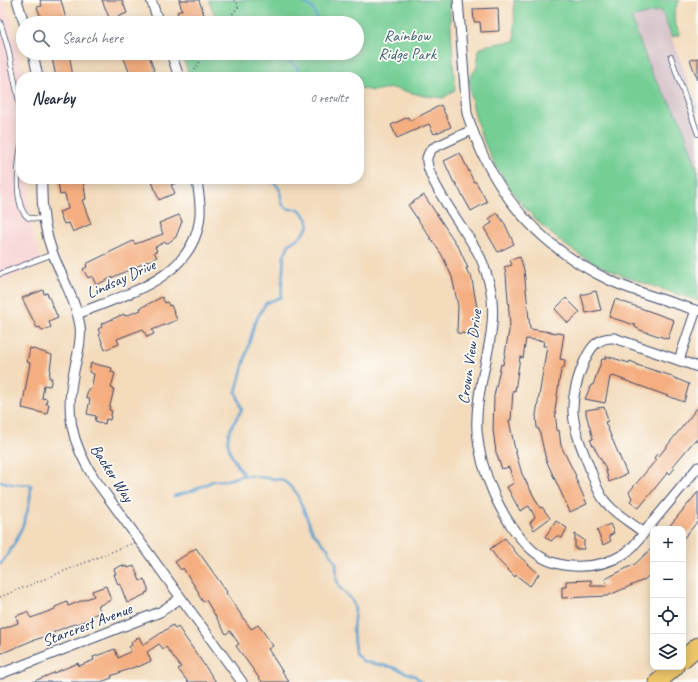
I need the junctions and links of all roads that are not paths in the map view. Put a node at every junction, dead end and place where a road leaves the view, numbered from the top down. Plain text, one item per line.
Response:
1 (17, 0) edge
2 (150, 0) edge
3 (458, 0) edge
4 (22, 16) edge
5 (156, 16) edge
6 (0, 22) edge
7 (671, 57) dead end
8 (34, 60) edge
9 (173, 60) edge
10 (37, 72) edge
11 (177, 72) edge
12 (16, 88) edge
13 (472, 130) junction
14 (698, 134) edge
15 (19, 184) edge
16 (42, 184) edge
17 (198, 184) edge
18 (44, 219) junction
19 (53, 254) junction
20 (0, 274) edge
21 (697, 311) edge
22 (77, 314) junction
23 (679, 360) junction
24 (698, 367) edge
25 (698, 467) edge
26 (644, 533) junction
27 (181, 598) junction
28 (698, 646) edge
29 (686, 657) edge
30 (672, 670) edge
31 (0, 674) edge
32 (242, 682) edge
33 (658, 682) edge

1 - 4 street
2 - 5 street
3 - 13 street
6 - 12 lane
7 - 14 lane
8 - 10 street
9 - 11 street
13 - 21 street
13 - 26 street, Crown View Drive
15 - 18 lane
16 - 18 street, Backer Way
17 - 22 street, Lindsay Drive
18 - 19 street, Backer Way
19 - 20 lane
19 - 22 street, Backer Way
21 - 23 street
22 - 27 street, Backer Way
23 - 24 street
23 - 26 street
25 - 26 street, Crown View Drive
27 - 31 street, Starcrest Avenue
27 - 32 street, Backer Way
28 - 29 highway
30 - 33 highway

